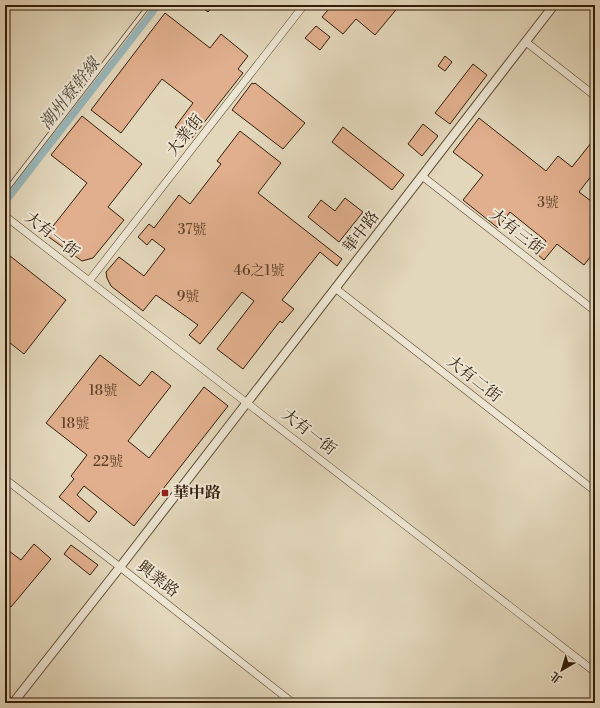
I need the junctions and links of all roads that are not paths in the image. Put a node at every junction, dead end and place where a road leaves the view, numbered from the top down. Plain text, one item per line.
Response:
1 (149, 5) edge
2 (304, 5) edge
3 (554, 5) edge
4 (526, 42) junction
5 (595, 96) edge
6 (422, 176) junction
7 (5, 192) edge
8 (5, 216) edge
9 (89, 281) junction
10 (335, 288) junction
11 (595, 311) edge
12 (248, 402) junction
13 (5, 479) edge
14 (595, 492) edge
15 (120, 567) junction
16 (595, 672) edge
17 (5, 699) edge
18 (12, 703) edge
19 (293, 703) edge

1 - 7 lane
2 - 9 street, 大業街
3 - 4 street, 華中路
4 - 5 street
4 - 6 street, 華中路
6 - 10 street, 華中路
6 - 11 street, 大有三街
8 - 9 street, 大有一街
9 - 12 street, 大有一街
10 - 12 street, 華中路
10 - 14 street, 大有二街
12 - 15 street, 華中路
12 - 16 street, 大有一街
13 - 15 street, 興業路
15 - 18 street, 華中路
15 - 19 street, 興業路
17 - 18 main road

